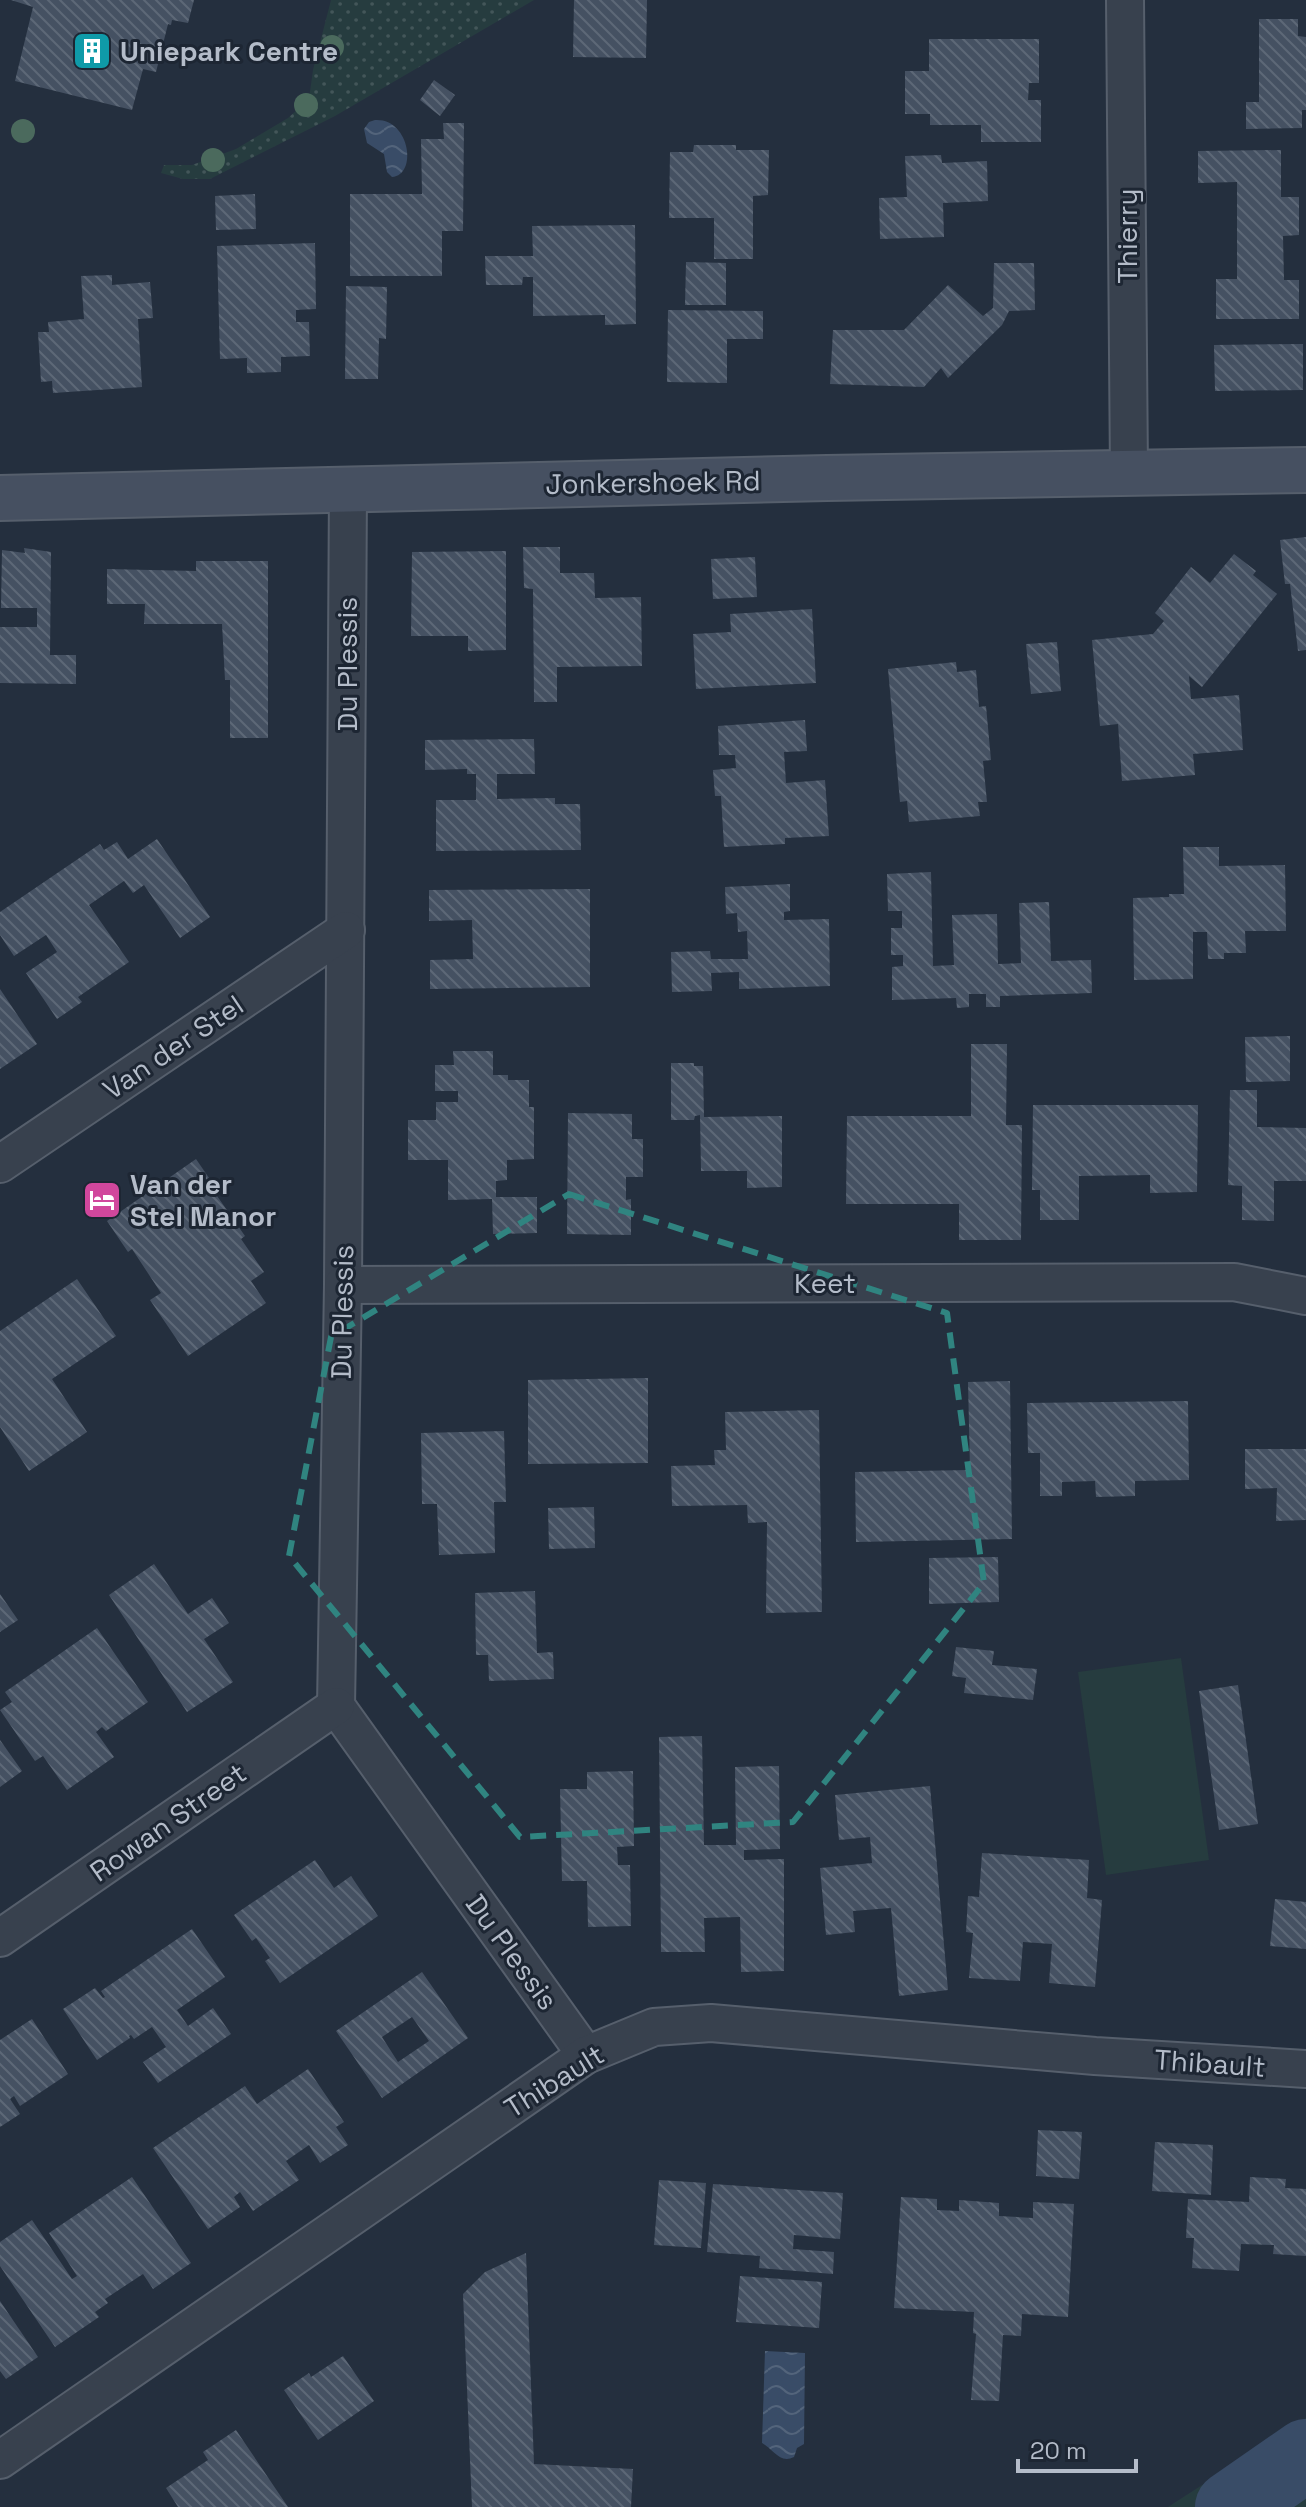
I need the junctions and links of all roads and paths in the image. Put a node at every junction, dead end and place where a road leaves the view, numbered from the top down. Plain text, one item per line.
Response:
1 (1125, 0) edge
2 (1306, 470) edge
3 (1129, 472) junction
4 (348, 489) junction
5 (0, 498) edge
6 (346, 930) junction
7 (0, 1164) edge
8 (343, 1285) junction
9 (1306, 1296) edge
10 (336, 1706) junction
11 (0, 1938) edge
12 (586, 2055) junction
13 (1306, 2069) edge
14 (0, 2460) edge

1 - 3 street, Thierry
2 - 3 street, Jonkershoek Rd
3 - 4 street, Jonkershoek Rd
4 - 5 street, Jonkershoek Rd
4 - 6 street, Du Plessis
6 - 7 street, Van der Stel
6 - 8 street, Du Plessis
8 - 9 street, Keet
8 - 10 street, Du Plessis
10 - 11 street, Rowan Street
10 - 12 street, Du Plessis
12 - 13 street, Thibault
12 - 14 street, Thibault

